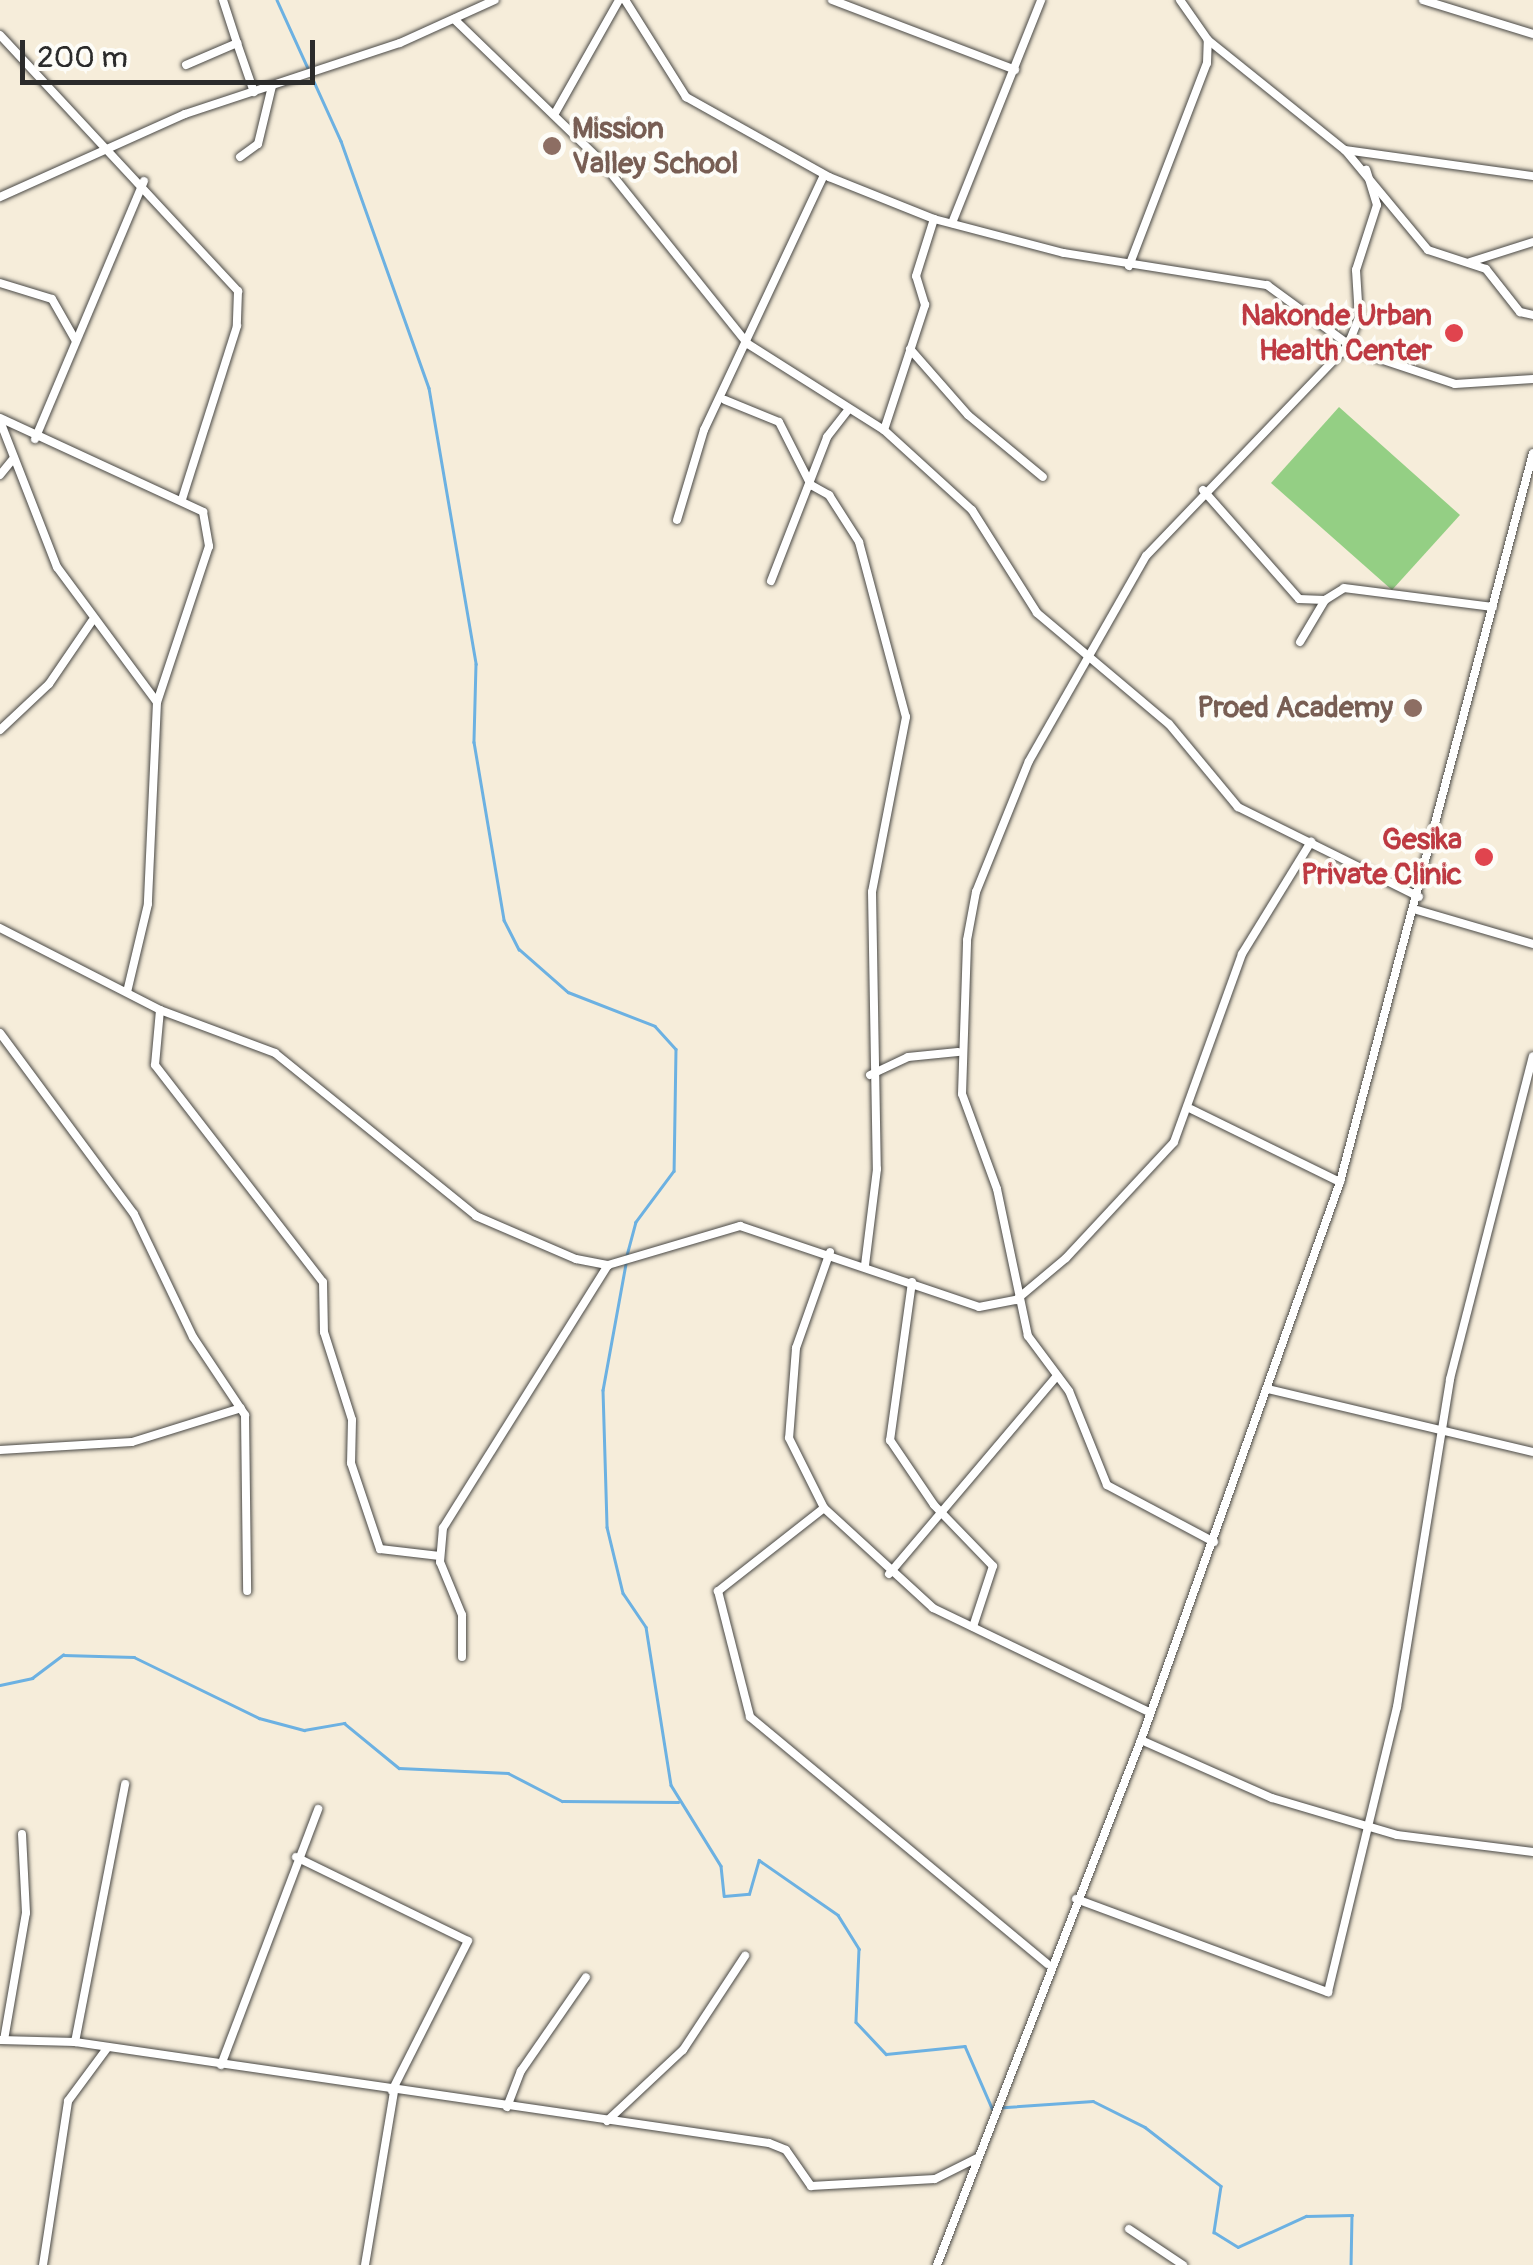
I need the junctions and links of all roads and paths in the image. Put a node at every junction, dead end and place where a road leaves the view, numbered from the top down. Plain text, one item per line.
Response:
1 (224, 0) edge
2 (495, 0) edge
3 (622, 0) edge
4 (832, 0) edge
5 (1042, 0) edge
6 (1180, 0) edge
7 (1423, 0) edge
8 (454, 19) junction
9 (1533, 34) edge
10 (0, 35) edge
11 (1208, 40) junction
12 (237, 42) junction
13 (186, 65) dead end
14 (1015, 70) junction
15 (272, 86) junction
16 (254, 92) junction
17 (554, 115) junction
18 (1345, 150) junction
19 (108, 151) junction
20 (240, 157) dead end
21 (1366, 170) junction
22 (824, 175) junction
23 (1533, 176) edge
24 (144, 181) junction
25 (0, 196) edge
26 (934, 219) junction
27 (952, 223) junction
28 (1533, 242) edge
29 (1466, 262) junction
30 (1129, 266) junction
31 (0, 283) edge
32 (1533, 315) edge
33 (76, 341) junction
34 (748, 344) junction
35 (1348, 346) junction
36 (910, 349) junction
37 (1533, 379) edge
38 (724, 400) junction
39 (849, 409) junction
40 (0, 419) edge
41 (884, 430) junction
42 (36, 439) junction
43 (1533, 453) edge
44 (14, 458) junction
45 (0, 475) edge
46 (1042, 477) dead end
47 (811, 485) junction
48 (1203, 490) junction
49 (182, 499) junction
50 (677, 520) dead end
51 (771, 581) dead end
52 (1324, 600) junction
53 (1493, 607) junction
54 (92, 621) junction
55 (1300, 642) dead end
56 (1090, 656) junction
57 (157, 702) junction
58 (0, 730) edge
59 (1311, 842) junction
60 (1419, 897) junction
61 (1417, 910) junction
62 (0, 928) edge
63 (1533, 944) edge
64 (128, 992) junction
65 (160, 1010) junction
66 (0, 1033) edge
67 (958, 1052) junction
68 (1533, 1056) edge
69 (870, 1075) junction
70 (1191, 1109) junction
71 (1340, 1182) junction
72 (830, 1252) junction
73 (608, 1265) junction
74 (865, 1265) junction
75 (912, 1282) junction
76 (1016, 1300) junction
77 (1057, 1376) junction
78 (1268, 1389) junction
79 (242, 1408) junction
80 (1442, 1429) junction
81 (0, 1450) edge
82 (1533, 1452) edge
83 (824, 1508) junction
84 (942, 1514) junction
85 (1214, 1542) junction
86 (440, 1556) junction
87 (889, 1574) junction
88 (247, 1591) dead end
89 (974, 1627) junction
90 (462, 1657) dead end
91 (1149, 1712) junction
92 (1141, 1740) junction
93 (125, 1784) dead end
94 (318, 1809) dead end
95 (1362, 1824) junction
96 (22, 1834) dead end
97 (1533, 1852) edge
98 (296, 1857) junction
99 (1076, 1899) junction
100 (744, 1956) dead end
101 (1048, 1964) junction
102 (586, 1977) dead end
103 (2, 2040) edge
104 (74, 2042) junction
105 (108, 2047) junction
106 (220, 2064) junction
107 (393, 2092) junction
108 (507, 2107) junction
109 (608, 2121) junction
110 (977, 2158) junction
111 (1129, 2228) dead end
112 (43, 2265) edge
113 (364, 2265) edge
114 (938, 2265) edge
115 (1183, 2265) edge

1 - 12 street
2 - 8 street
3 - 17 street
3 - 22 street
4 - 14 street
5 - 14 street
6 - 11 street
7 - 9 street
8 - 15 street
8 - 17 street
10 - 19 street
11 - 18 street
11 - 30 street
12 - 13 street
12 - 16 street
14 - 27 street
15 - 16 street
15 - 20 street
16 - 19 street
17 - 34 street
18 - 21 street
18 - 23 street
19 - 24 street
19 - 25 street
21 - 29 street
21 - 35 street
22 - 26 street
22 - 34 street
24 - 33 street
24 - 49 street
26 - 27 street
26 - 36 street
27 - 30 street
28 - 29 street
29 - 32 street
30 - 35 street
31 - 33 street
33 - 42 street
34 - 38 street
34 - 39 street
35 - 37 street
35 - 48 street
36 - 41 street
36 - 46 street
38 - 47 street
38 - 50 street
39 - 41 street
39 - 47 street
40 - 42 street
40 - 44 street
41 - 56 street
42 - 49 street
43 - 53 street
44 - 45 street
44 - 54 street
47 - 51 street
47 - 69 street
48 - 52 street
48 - 56 street
49 - 57 street
52 - 53 street
52 - 55 street
53 - 60 street
54 - 57 street
54 - 58 street
56 - 59 street
56 - 67 street
57 - 64 street
59 - 60 street
59 - 70 street
60 - 61 street
61 - 63 street
61 - 71 street
62 - 64 street
64 - 65 street
65 - 73 street
65 - 86 street
66 - 79 street
67 - 69 street
67 - 76 street
68 - 80 street
69 - 74 street
70 - 71 street
70 - 76 street
71 - 78 street
72 - 73 street
72 - 74 street
72 - 83 street
73 - 86 street
74 - 75 street
75 - 76 street
75 - 84 street
76 - 77 street
77 - 84 street
77 - 85 street
78 - 80 street
78 - 85 street
79 - 81 street
79 - 88 street
80 - 82 street
80 - 95 street
83 - 87 street
83 - 101 street
84 - 87 street
84 - 89 street
85 - 91 street
86 - 90 street
87 - 89 street
89 - 91 street
91 - 92 street
92 - 95 street
92 - 99 street
93 - 104 street
94 - 98 street
95 - 97 street
95 - 99 street
96 - 103 street
98 - 106 street
98 - 107 street
99 - 101 street
100 - 109 street
101 - 110 street
102 - 108 street
103 - 104 street
104 - 105 street
105 - 106 street
105 - 112 street
106 - 107 street
107 - 108 street
107 - 113 street
108 - 109 street
109 - 110 street
110 - 114 street
111 - 115 street

